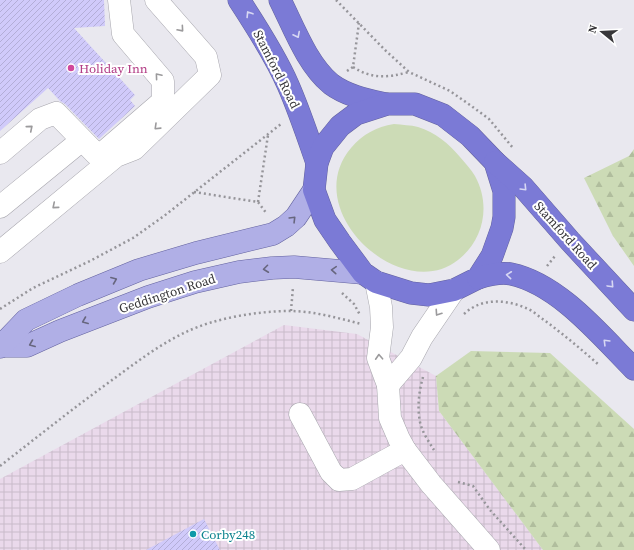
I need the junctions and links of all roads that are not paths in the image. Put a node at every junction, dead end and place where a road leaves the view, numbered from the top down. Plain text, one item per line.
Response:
1 (119, 0) edge
2 (156, 0) edge
3 (239, 0) edge
4 (280, 0) edge
5 (387, 104) junction
6 (82, 140) junction
7 (0, 152) edge
8 (495, 162) junction
9 (317, 163) junction
10 (314, 190) junction
11 (0, 207) edge
12 (0, 252) edge
13 (370, 277) junction
14 (478, 278) junction
15 (454, 290) junction
16 (634, 310) edge
17 (1, 346) edge
18 (634, 369) edge
19 (388, 385) junction
20 (300, 414) dead end
21 (405, 450) junction
22 (489, 550) edge

6 -> 1 lane
2 -> 12 lane
9 -> 3 highway, Stamford Road
4 -> 5 highway
5 - 8 highway, Stamford Road
5 - 9 highway
7 -> 6 lane
6 - 11 lane
8 - 14 highway
8 -> 16 highway, Stamford Road
9 - 10 highway
10 - 13 highway
17 -> 10 main road, Geddington Road
13 - 15 highway
13 -> 17 main road, Geddington Road
19 -> 13 lane
14 - 15 highway
18 -> 14 highway
15 -> 19 lane
19 - 21 lane
20 - 21 lane
21 - 22 lane

